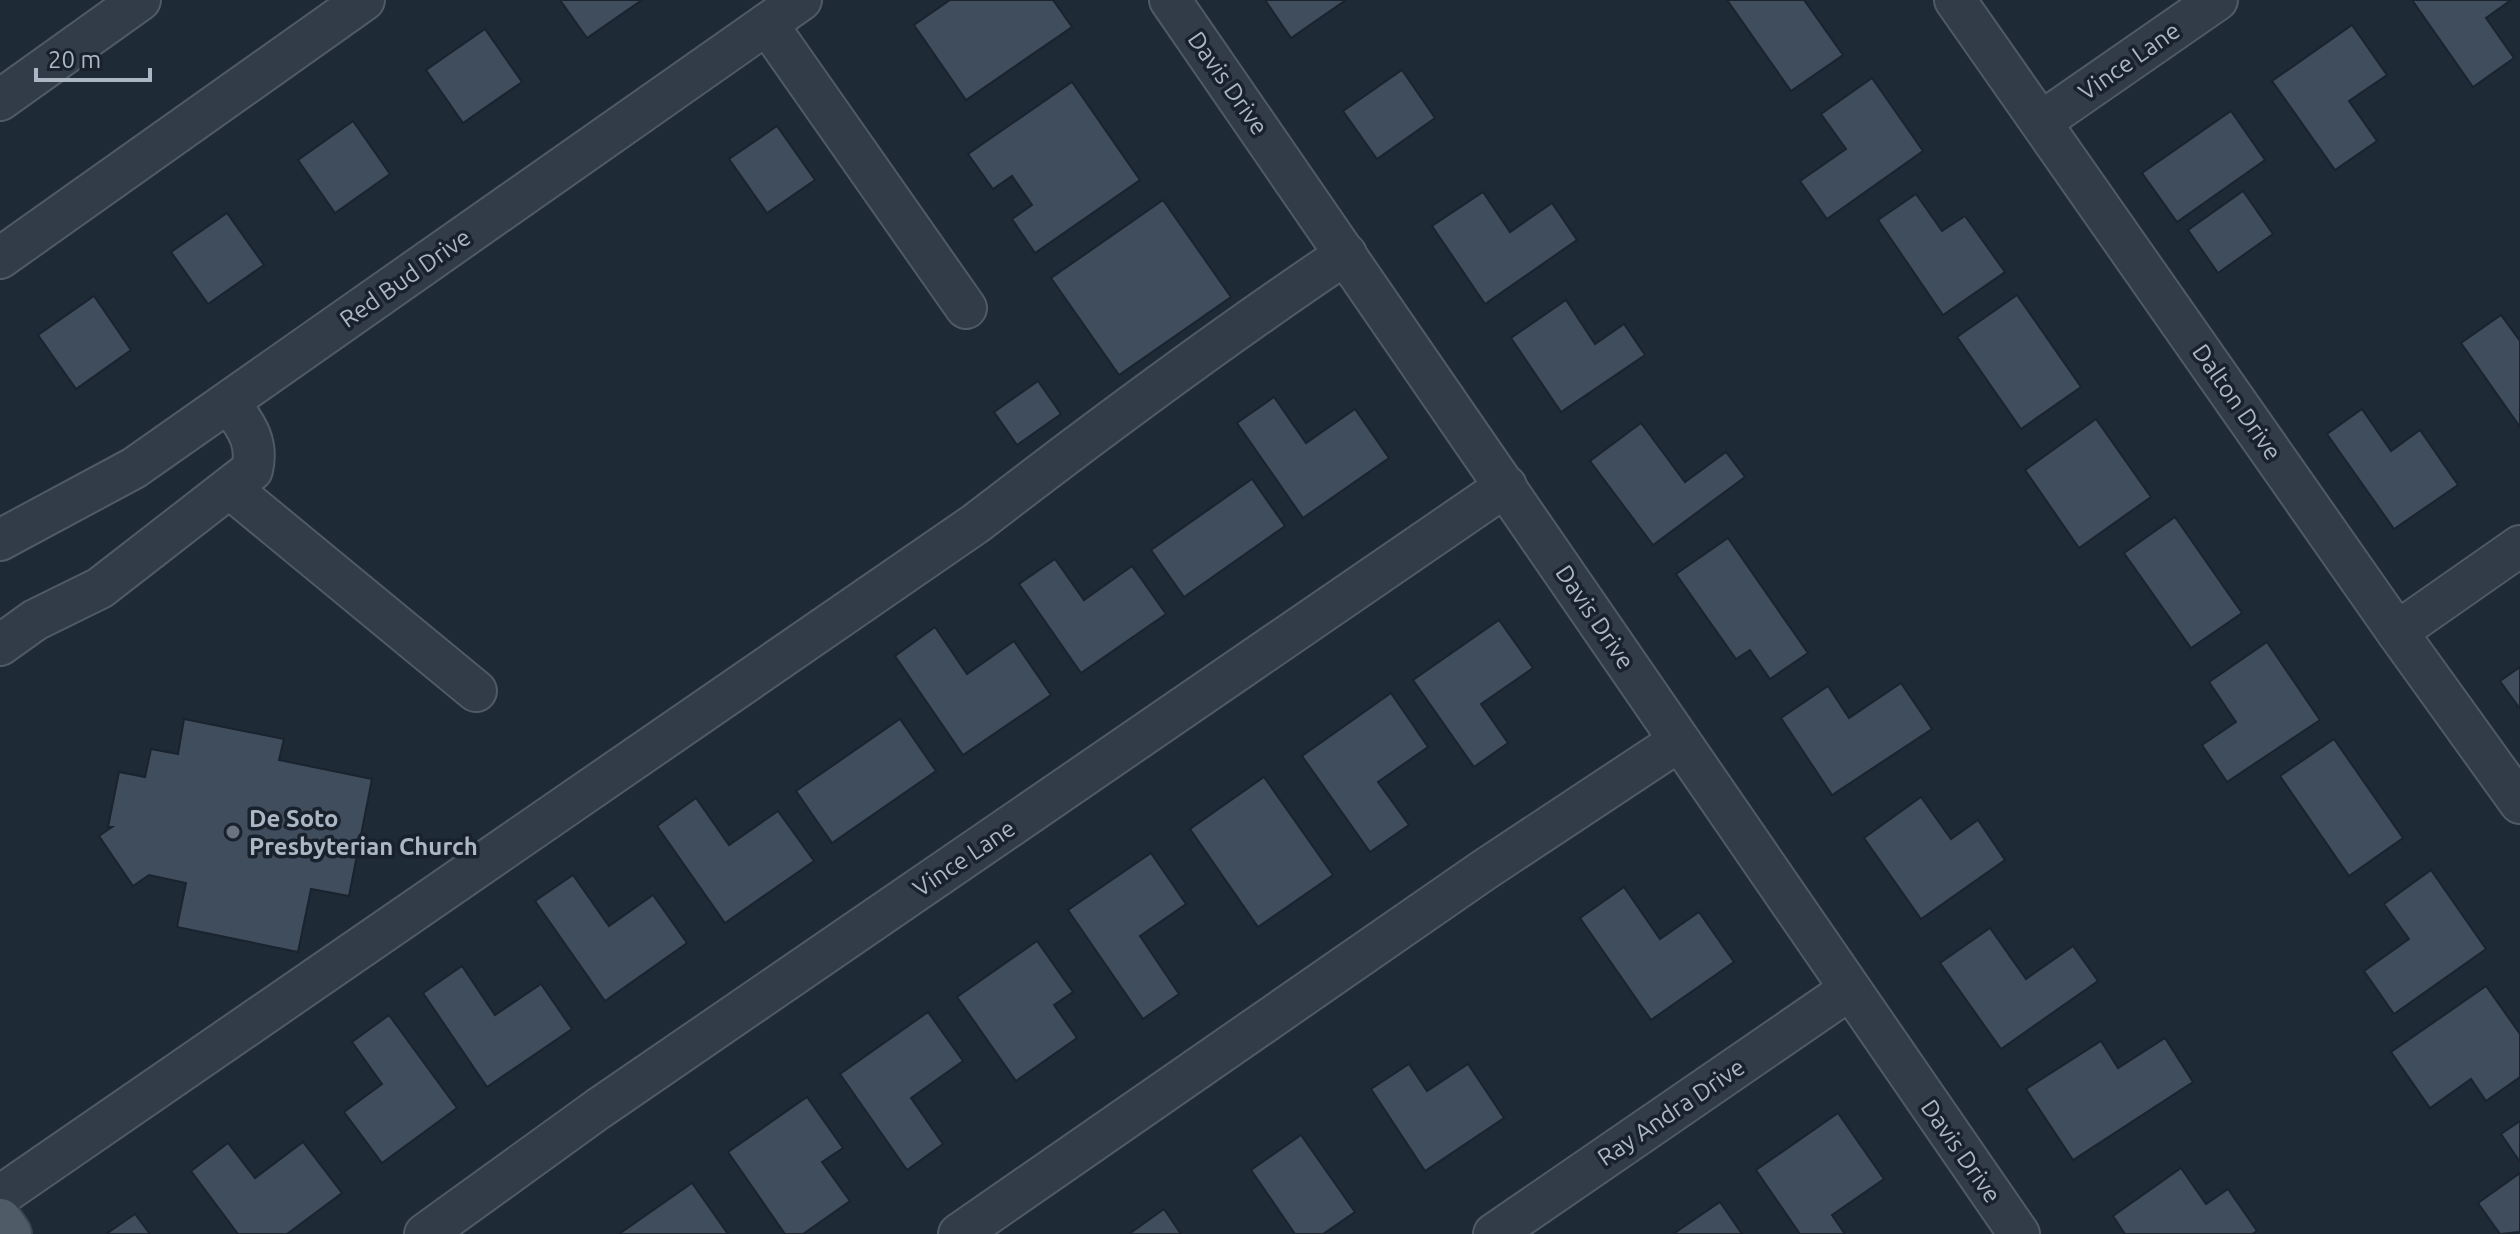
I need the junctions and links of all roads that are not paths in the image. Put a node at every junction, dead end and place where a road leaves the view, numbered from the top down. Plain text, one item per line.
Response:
1 (140, 0) edge
2 (364, 0) edge
3 (801, 0) edge
4 (1170, 0) edge
5 (1955, 0) edge
6 (2217, 0) edge
7 (767, 24) junction
8 (0, 100) edge
9 (2041, 122) junction
10 (1346, 254) junction
11 (0, 258) edge
12 (966, 308) dead end
13 (229, 402) junction
14 (1506, 486) junction
15 (231, 489) junction
16 (0, 540) edge
17 (2520, 546) edge
18 (2397, 632) junction
19 (0, 645) edge
20 (476, 691) dead end
21 (1679, 741) junction
22 (2520, 803) edge
23 (1849, 990) junction
24 (0, 1196) edge
25 (0, 1221) edge
26 (2017, 1233) edge
27 (9, 1234) edge
28 (425, 1234) edge
29 (959, 1234) edge
30 (1494, 1234) edge

1 - 8 street
2 - 11 street
3 - 7 street, Red Bud Drive
4 - 10 street, Davis Drive
5 - 9 street, Dalton Drive
6 - 9 street, Vince Lane
7 - 12 street
7 - 13 street, Red Bud Drive
9 - 18 street, Dalton Drive
10 - 14 street, Davis Drive
10 - 24 street
13 - 15 street
13 - 16 street, Red Bud Drive
14 - 21 street, Davis Drive
14 - 28 street, Vince Lane
15 - 19 street
15 - 20 street
17 - 18 street
18 - 22 street, Dalton Drive
21 - 23 street, Davis Drive
21 - 29 street
23 - 26 street, Davis Drive
23 - 30 street, Ray Andra Drive
25 - 27 main road

